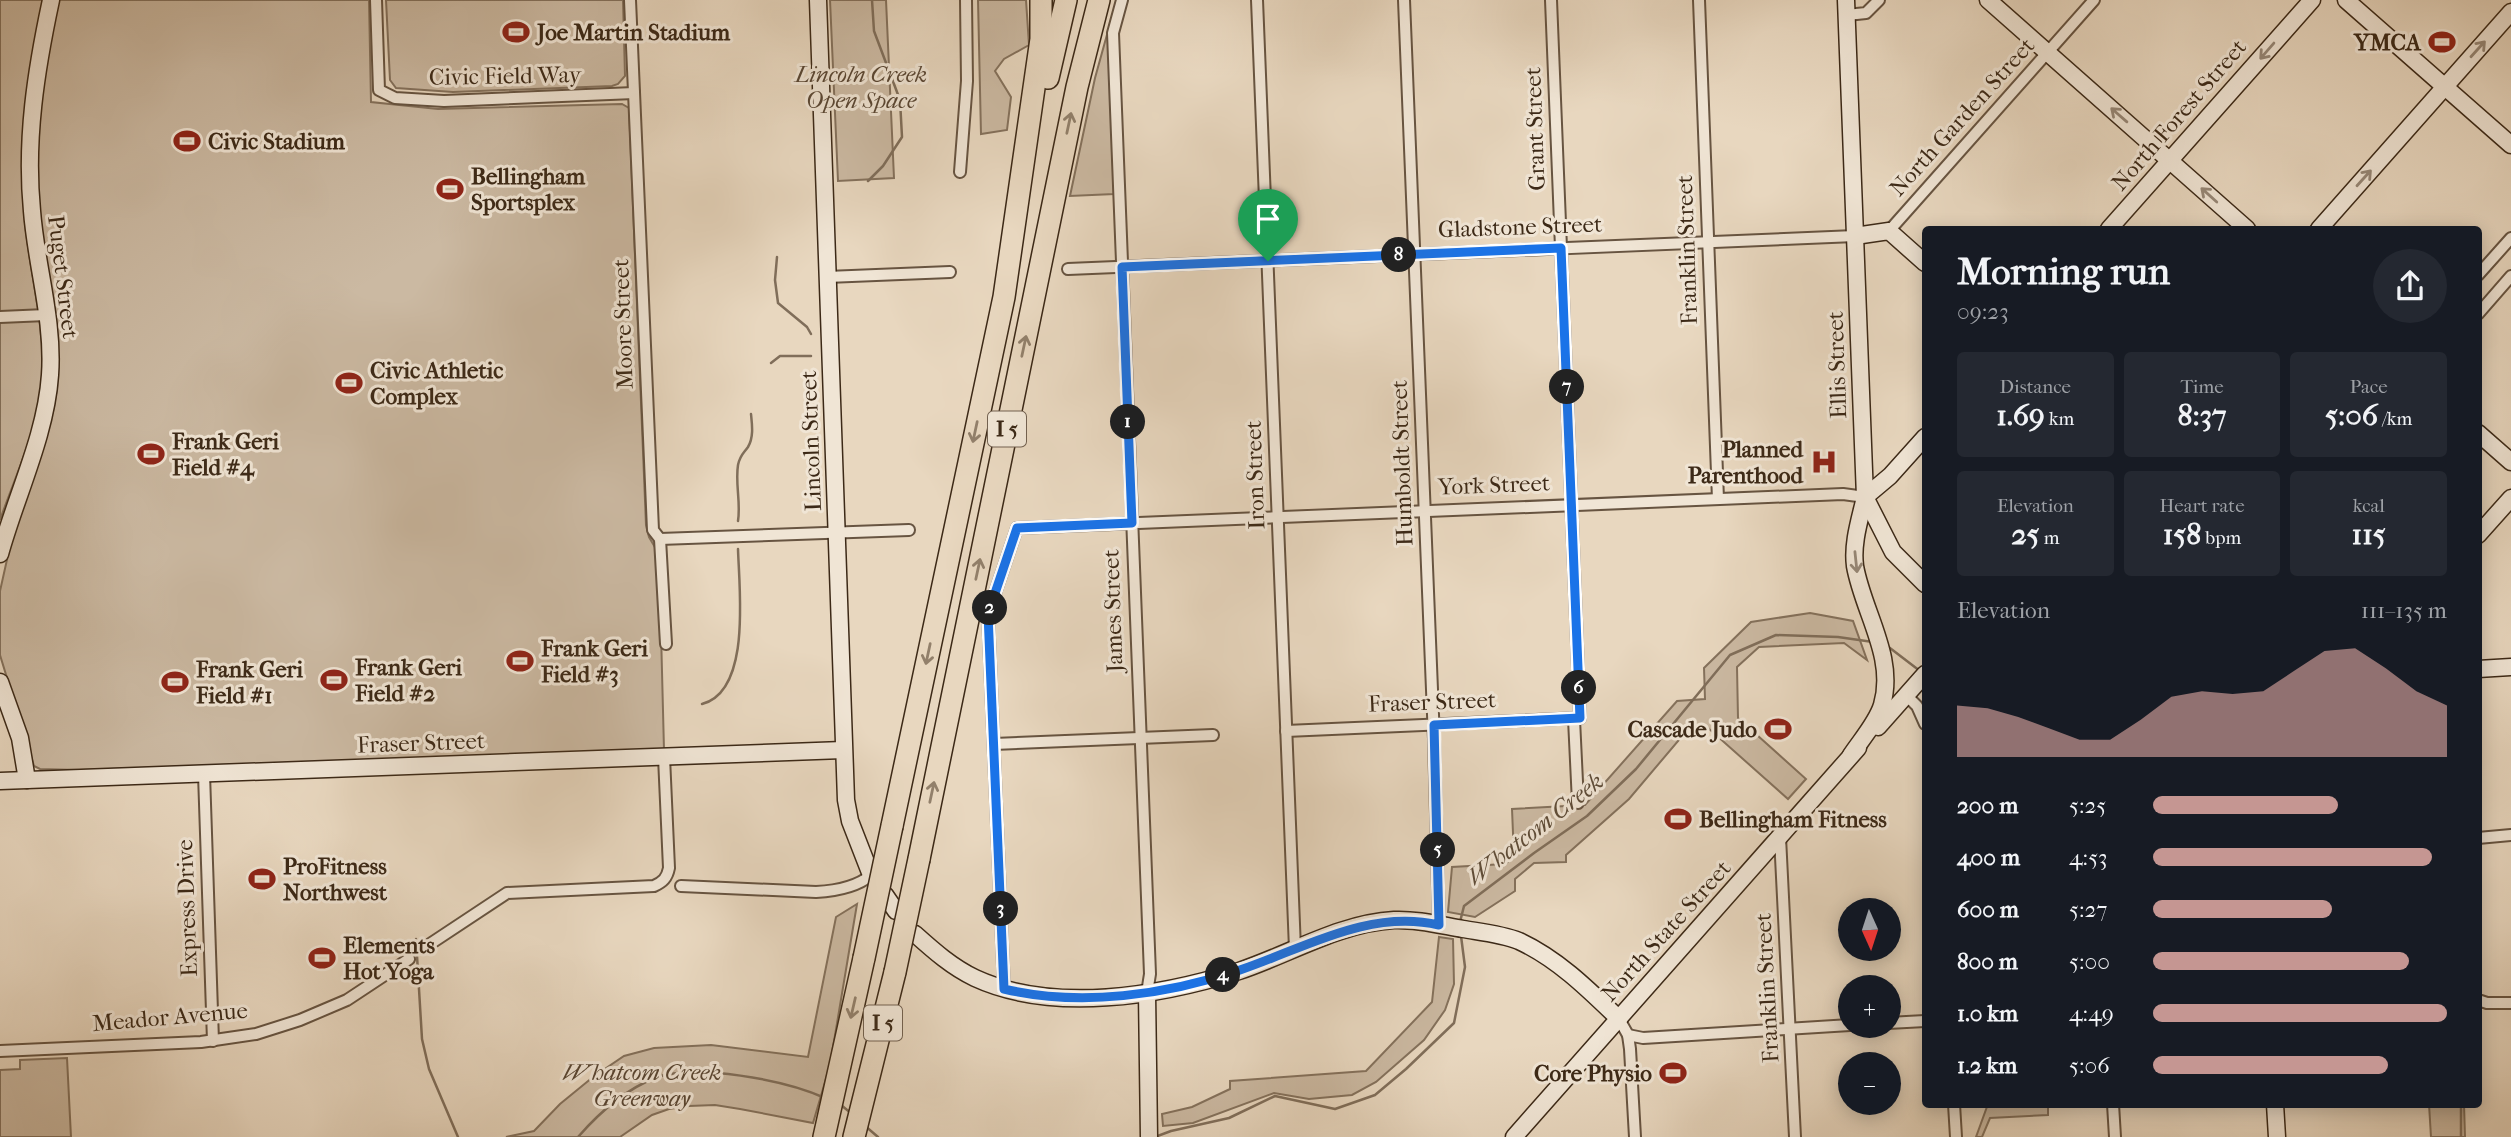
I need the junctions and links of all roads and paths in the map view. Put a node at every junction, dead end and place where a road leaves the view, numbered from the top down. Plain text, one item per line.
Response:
1 (51, 0) edge
2 (376, 0) edge
3 (630, 0) edge
4 (818, 0) edge
5 (966, 0) edge
6 (1041, 0) edge
7 (1066, 0) edge
8 (1099, 0) edge
9 (1122, 0) edge
10 (1257, 0) edge
11 (1404, 0) edge
12 (1551, 0) edge
13 (1699, 0) edge
14 (1879, 0) edge
15 (1988, 0) edge
16 (2094, 0) edge
17 (2312, 0) edge
18 (2346, 0) edge
19 (1846, 8) edge
20 (2511, 12) edge
21 (2047, 52) junction
22 (2445, 87) junction
23 (634, 93) junction
24 (2511, 145) edge
25 (2170, 161) junction
26 (960, 173) dead end
27 (1016, 220) junction
28 (2112, 226) edge
29 (2244, 226) edge
30 (2322, 226) edge
31 (1889, 231) junction
32 (1855, 236) junction
33 (2511, 238) edge
34 (1708, 242) junction
35 (1561, 248) junction
36 (1414, 254) junction
37 (1922, 260) edge
38 (1268, 261) junction
39 (1122, 267) junction
40 (1068, 269) dead end
41 (2482, 271) edge
42 (950, 272) dead end
43 (827, 276) junction
44 (2511, 276) edge
45 (2482, 309) edge
46 (46, 315) junction
47 (0, 317) edge
48 (2482, 437) edge
49 (1922, 440) edge
50 (2511, 462) edge
51 (1865, 497) junction
52 (2511, 498) edge
53 (1718, 499) junction
54 (1571, 505) junction
55 (1425, 511) junction
56 (1278, 517) junction
57 (1132, 523) junction
58 (909, 530) dead end
59 (2482, 531) edge
60 (838, 533) junction
61 (660, 539) junction
62 (0, 554) edge
63 (1922, 581) edge
64 (666, 644) dead end
65 (2511, 667) edge
66 (2482, 669) edge
67 (1922, 677) edge
68 (0, 682) edge
69 (1907, 694) junction
70 (1922, 717) edge
71 (1577, 719) junction
72 (1434, 725) junction
73 (1286, 731) junction
74 (1213, 735) dead end
75 (1140, 738) junction
76 (994, 744) junction
77 (843, 750) junction
78 (1851, 755) junction
79 (664, 757) junction
80 (204, 774) junction
81 (27, 780) junction
82 (0, 781) edge
83 (1578, 803) dead end
84 (2511, 835) edge
85 (1780, 837) junction
86 (2482, 838) edge
87 (871, 875) joint
88 (681, 887) dead end
89 (885, 895) dead end
90 (896, 911) dead end
91 (1439, 925) junction
92 (915, 934) dead end
93 (430, 944) dead end
94 (1295, 948) junction
95 (409, 959) dead end
96 (1004, 989) junction
97 (1147, 993) junction
98 (2482, 1001) edge
99 (2511, 1003) edge
100 (1619, 1019) junction
101 (1922, 1021) edge
102 (1901, 1022) edge
103 (1838, 1027) edge
104 (1790, 1029) junction
105 (1628, 1035) junction
106 (213, 1041) junction
107 (0, 1051) edge
108 (842, 1057) junction
109 (1954, 1108) edge
110 (2113, 1108) edge
111 (2275, 1108) edge
112 (858, 1130) edge
113 (814, 1137) edge
114 (824, 1137) edge
115 (1149, 1137) edge
116 (1514, 1137) edge
117 (1635, 1137) edge
118 (1796, 1137) edge
119 (1956, 1137) edge
120 (2115, 1137) edge
121 (2277, 1137) edge

1 - 46 street, Puget Street
2 - 23 street, Civic Field Way
3 - 23 street, Moore Street
4 - 43 street, Lincoln Street
5 - 26 street
6 - 27 highway
7 - 27 highway, I 5
112 -> 8 highway, I 5, bridge
9 - 39 street, James Street
10 - 38 street, Iron Street
11 - 36 street, Humboldt Street
12 - 35 street, Grant Street
13 - 34 street, Franklin Street
14 - 19 street
15 - 21 street
16 - 21 street, North Garden Street
17 -> 25 street, North Forest Street
18 - 22 street
19 - 32 street, Ellis Street
22 -> 20 street
25 -> 21 street
21 - 31 street, North Garden Street
22 - 24 street
30 -> 22 street
23 - 61 street, Moore Street
25 - 28 street, North Forest Street
29 -> 25 street
27 -> 108 highway, I 5, bridge
31 - 32 street, Gladstone Street
31 - 37 street
32 - 34 street, Gladstone Street
32 - 51 street, Ellis Street
33 - 41 street
34 - 35 street, Gladstone Street
34 - 53 street, Franklin Street
35 - 36 street, Gladstone Street
35 - 54 street, Grant Street
36 - 38 street, Gladstone Street
36 - 55 street, Humboldt Street
38 - 39 street, Gladstone Street
38 - 56 street, Iron Street
39 - 40 street, Gladstone Street
39 - 57 street, James Street
42 - 43 street
43 - 60 street, Lincoln Street
44 - 45 street
46 - 47 street
46 - 62 street, Puget Street
48 - 50 street
49 - 51 street
51 - 53 street, York Street
51 - 63 street
51 -> 78 street, Ellis Street
52 - 59 street
53 - 54 street, York Street
54 - 55 street, York Street
54 - 71 street, Grant Street
55 - 56 street, York Street
55 - 72 street, Humboldt Street
56 - 57 street, York Street
56 - 73 street, Iron Street
57 - 75 street, James Street
57 - 76 street, York Street
58 - 60 street
60 - 61 street
60 - 77 street, Lincoln Street
61 - 64 street, Moore Street
65 - 66 street
67 - 69 street
68 - 81 street
69 - 70 street
69 - 78 street
71 - 72 street, Fraser Street
71 - 83 street, Grant Street
72 - 73 street, Fraser Street
72 - 91 street, Humboldt Street
73 - 94 street, Iron Street
74 - 75 street
75 - 76 street
75 - 97 street, James Street
76 - 96 street
77 - 79 street, Fraser Street
77 - 87 street, Lincoln Street
78 - 85 street, North State Street
79 - 80 street, Fraser Street
79 - 93 street
80 - 81 street, Fraser Street
80 - 106 street, Express Drive
81 - 82 street, Fraser Street
84 - 86 street
85 - 100 street, North State Street
85 - 104 street, Franklin Street
87 - 88 street
89 - 90 street
91 - 94 street
91 - 100 street
92 - 96 street
94 - 97 street
95 - 106 street, Meador Avenue
96 - 97 street
97 - 115 street, James Street
98 - 99 street
100 - 105 street
100 - 116 street, North State Street
101 - 102 street
103 - 104 street
104 - 105 street
104 - 118 street, Franklin Street
105 - 117 street
106 - 107 street, Meador Avenue
108 - 113 highway
108 - 114 highway, I 5
109 - 119 street
110 - 120 street
111 - 121 street

